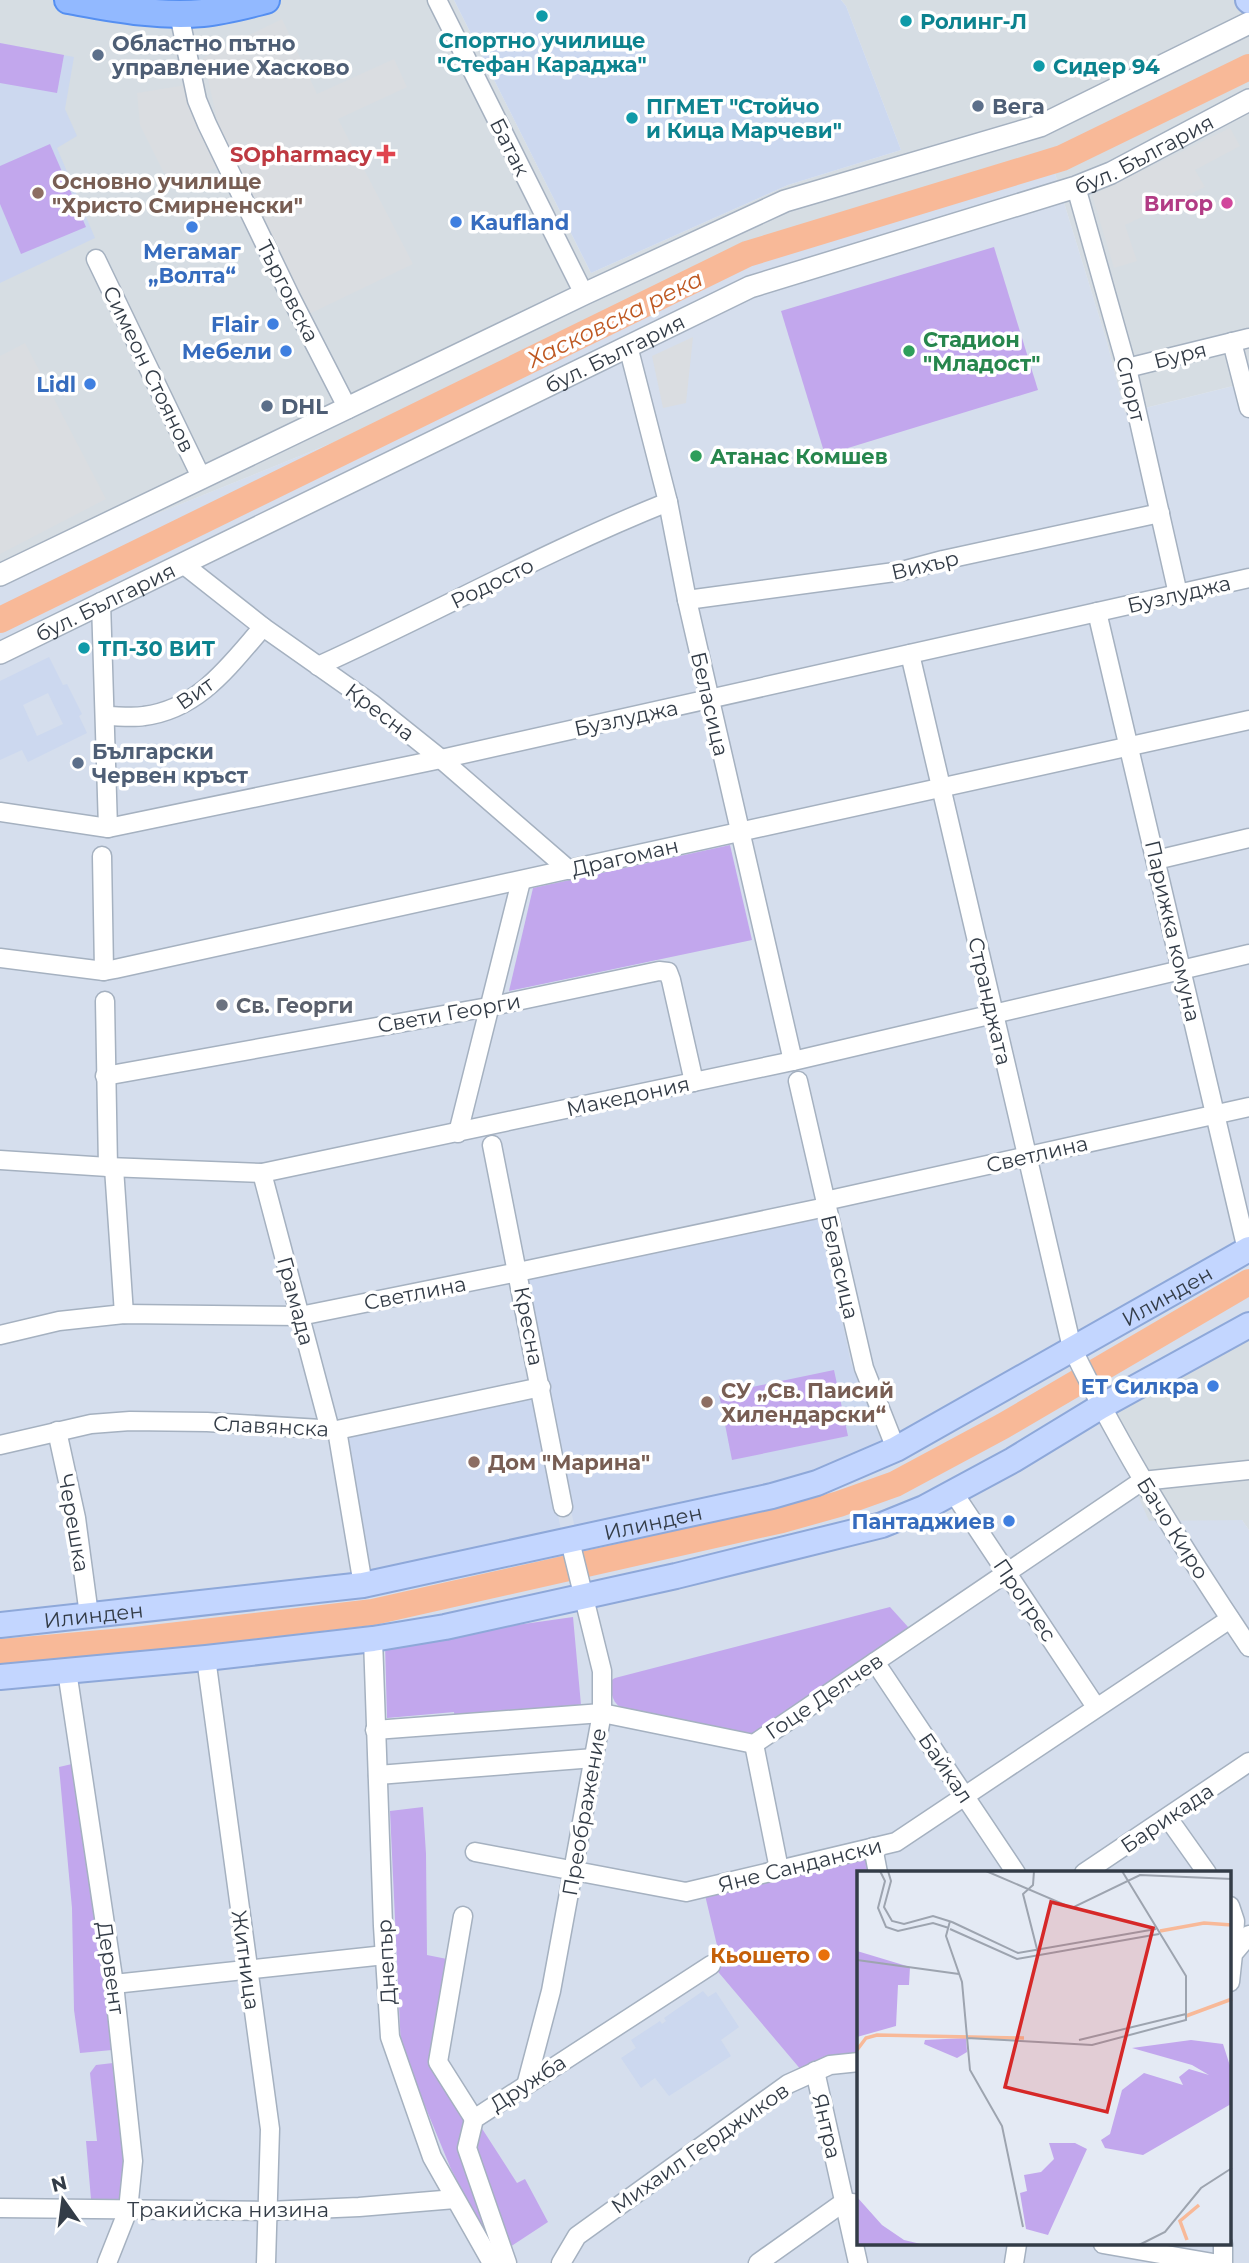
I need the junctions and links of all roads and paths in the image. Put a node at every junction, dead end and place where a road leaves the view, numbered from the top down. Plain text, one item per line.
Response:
1 (68, 0) edge
2 (266, 0) edge
3 (437, 0) edge
4 (179, 14) junction
5 (1249, 23) edge
6 (1249, 100) edge
7 (1076, 187) junction
8 (96, 259) dead end
9 (584, 294) junction
10 (1241, 340) edge
11 (628, 346) junction
12 (1127, 368) junction
13 (348, 408) junction
14 (1249, 408) edge
15 (202, 479) junction
16 (668, 502) junction
17 (1160, 513) junction
18 (183, 564) junction
19 (0, 575) edge
20 (1249, 578) edge
21 (1178, 594) junction
22 (687, 600) junction
23 (101, 602) junction
24 (1097, 612) junction
25 (263, 626) junction
26 (3, 645) edge
27 (910, 654) junction
28 (318, 666) junction
29 (709, 700) junction
30 (106, 716) junction
31 (1249, 720) edge
32 (1129, 746) junction
33 (441, 759) junction
34 (940, 788) junction
35 (0, 812) edge
36 (108, 828) junction
37 (740, 831) junction
38 (1249, 838) edge
39 (102, 856) dead end
40 (1156, 860) junction
41 (569, 870) junction
42 (521, 881) junction
43 (1249, 954) edge
44 (0, 958) edge
45 (1182, 970) junction
46 (104, 971) junction
47 (105, 1001) dead end
48 (488, 1007) junction
49 (993, 1015) junction
50 (793, 1061) junction
51 (105, 1076) junction
52 (798, 1081) dead end
53 (694, 1082) junction
54 (1249, 1107) edge
55 (1215, 1114) junction
56 (458, 1133) junction
57 (492, 1144) dead end
58 (1026, 1157) junction
59 (0, 1160) edge
60 (108, 1167) junction
61 (262, 1173) junction
62 (825, 1204) junction
63 (1248, 1249) edge
64 (518, 1272) junction
65 (124, 1314) junction
66 (300, 1316) junction
67 (1249, 1325) edge
68 (0, 1335) edge
69 (1077, 1358) junction
70 (541, 1387) junction
71 (1095, 1396) junction
72 (334, 1430) junction
73 (57, 1431) junction
74 (0, 1445) edge
75 (896, 1449) junction
76 (1249, 1470) edge
77 (1142, 1481) junction
78 (953, 1492) junction
79 (563, 1507) dead end
80 (572, 1548) junction
81 (1007, 1573) junction
82 (363, 1585) junction
83 (582, 1590) junction
84 (89, 1615) junction
85 (1230, 1619) junction
86 (0, 1625) edge
87 (373, 1639) junction
88 (1249, 1647) edge
89 (206, 1658) junction
90 (875, 1662) junction
91 (67, 1671) junction
92 (0, 1677) edge
93 (1096, 1707) junction
94 (602, 1713) junction
95 (375, 1730) junction
96 (754, 1744) junction
97 (594, 1758) junction
98 (1249, 1762) edge
99 (378, 1775) junction
100 (965, 1796) junction
101 (1168, 1818) junction
102 (873, 1847) junction
103 (475, 1852) dead end
104 (779, 1868) junction
105 (575, 1870) junction
106 (878, 1871) edge
107 (1015, 1871) edge
108 (1087, 1871) edge
109 (1206, 1871) edge
110 (1232, 1912) edge
111 (464, 1916) dead end
112 (1249, 1935) edge
113 (1233, 1954) junction
114 (385, 1955) junction
115 (1232, 1963) edge
116 (711, 1965) dead end
117 (248, 1970) junction
118 (114, 1984) junction
119 (857, 2062) edge
120 (815, 2071) junction
121 (527, 2082) junction
122 (474, 2119) junction
123 (455, 2199) junction
124 (852, 2203) edge
125 (0, 2208) edge
126 (128, 2210) junction
127 (268, 2211) junction
128 (1115, 2246) edge
129 (107, 2263) edge
130 (266, 2263) edge
131 (492, 2263) edge
132 (507, 2263) edge
133 (561, 2263) edge
134 (758, 2263) edge
135 (858, 2263) edge
136 (1213, 2263) edge

1 - 4 main road
2 - 4 main road
3 - 9 street, Батак
4 - 13 street, Търговска
5 - 9 street
6 - 7 street, бул. България
7 - 11 street, бул. България
7 - 12 street, Спорт
8 - 15 street, Симеон Стоянов
9 - 13 street
10 - 12 street, Буря
10 - 14 street, Буря
11 - 16 street, Беласица
11 - 18 street, бул. България
12 - 17 street, Спорт
13 - 15 street
15 - 19 street
16 - 22 street, Беласица
16 - 28 street, Родосто
17 - 21 street, Спорт
17 - 22 street, Вихър
18 - 23 street, бул. България
18 - 25 street, Кресна
20 - 21 street, Бузлуджа
21 - 24 street, Бузлуджа
22 - 29 street, Беласица
23 - 26 street, бул. България
23 - 30 street
24 - 27 street, Бузлуджа
24 - 32 street, Парижка комуна
25 - 28 street, Кресна
25 - 30 street, Вит
27 - 29 street, Бузлуджа
27 - 34 street, Странджата
28 - 33 street, Кресна
29 - 33 street, Бузлуджа
29 - 37 street, Беласица
30 - 36 street
31 - 32 street, Драгоман
32 - 34 street, Драгоман
32 - 40 street, Парижка комуна
33 - 36 street, Бузлуджа
33 - 41 street, Кресна
34 - 37 street, Драгоман
34 - 49 street, Странджата
35 - 36 street, Бузлуджа
37 - 41 street, Драгоман
37 - 50 street, Беласица
38 - 40 street
39 - 46 street
40 - 45 street, Парижка комуна
41 - 42 street, Драгоман
42 - 46 street, Драгоман
42 - 48 street
43 - 45 street, Македония
44 - 46 street, Драгоман
45 - 49 street, Македония
45 - 55 street, Парижка комуна
47 - 51 street
48 - 51 street, Свети Георги
48 - 53 street, Свети Георги
48 - 56 street
49 - 50 street, Македония
49 - 58 street, Странджата
50 - 53 street, Македония
51 - 60 street
52 - 62 street, Беласица
53 - 56 street, Македония
54 - 55 street, Светлина
55 - 58 street, Светлина
55 - 63 street, Парижка комуна
56 - 61 street, Македония
57 - 64 street, Кресна
58 - 62 street, Светлина
58 - 69 street, Странджата
59 - 60 street, Македония
60 - 61 street, Македония
60 - 65 street
61 - 66 street, Грамада
62 - 64 street, Светлина
62 - 75 street, Беласица
63 - 69 main road, Илинден
64 - 66 street, Светлина
64 - 70 street, Кресна
65 - 66 street, Светлина
65 - 68 street, Светлина
66 - 72 street, Грамада
67 - 71 main road
69 - 71 street, Бачо Киро
69 - 75 main road, Илинден
70 - 72 street, Славянска
70 - 79 street, Кресна
71 - 77 street, Бачо Киро
71 - 78 main road
72 - 73 street, Славянска
72 - 82 street, Грамада
73 - 74 street, Славянска
73 - 84 street, Черешка
75 - 80 main road, Илинден
76 - 77 street
77 - 81 street, Гоце Делчев
77 - 85 street, Бачо Киро
78 - 81 street, Прогрес
78 - 83 main road
80 - 82 main road, Илинден
80 - 83 street, Преображение
81 - 90 street, Гоце Делчев
81 - 93 street, Прогрес
82 - 84 main road, Илинден
83 - 87 main road
83 - 94 street, Преображение
84 - 86 main road, Илинден
85 - 88 street, Бачо Киро
85 - 93 street, Яне Сандански
87 - 89 main road
87 - 95 street, Днепър
89 - 91 main road
89 - 117 street, Житница
90 - 96 street, Гоце Делчев
90 - 100 street, Байкал
91 - 92 main road
91 - 118 street, Дервент
93 - 100 street, Яне Сандански
94 - 95 street, Гоце Делчев
94 - 96 street, Гоце Делчев
94 - 97 street, Преображение
95 - 99 street, Днепър
96 - 104 street
97 - 99 street
97 - 105 street, Преображение
98 - 101 street, Барикада
99 - 114 street, Днепър
100 - 102 street, Яне Сандански
100 - 107 street, Байкал
101 - 108 street, Барикада
101 - 109 street
102 - 104 street, Яне Сандански
102 - 106 street
103 - 105 street, Яне Сандански
104 - 105 street, Яне Сандански
105 - 121 street, Преображение
110 - 113 street
111 - 122 street
112 - 113 street
113 - 115 street
114 - 117 street
114 - 123 street, Днепър
116 - 121 street, Дружба
117 - 118 street
117 - 127 street, Житница
118 - 126 street, Дервент
119 - 120 street, Михаил Герджиков
120 - 124 street, Янтра
120 - 133 street, Михаил Герджиков
121 - 122 street, Дружба
122 - 132 street, Дружба
123 - 127 street, Тракийска низина
123 - 131 street, Днепър
124 - 134 street
124 - 135 street, Янтра
125 - 126 street, Тракийска низина
126 - 127 street, Тракийска низина
126 - 129 street, Дервент
127 - 130 street, Житница
128 - 136 street

